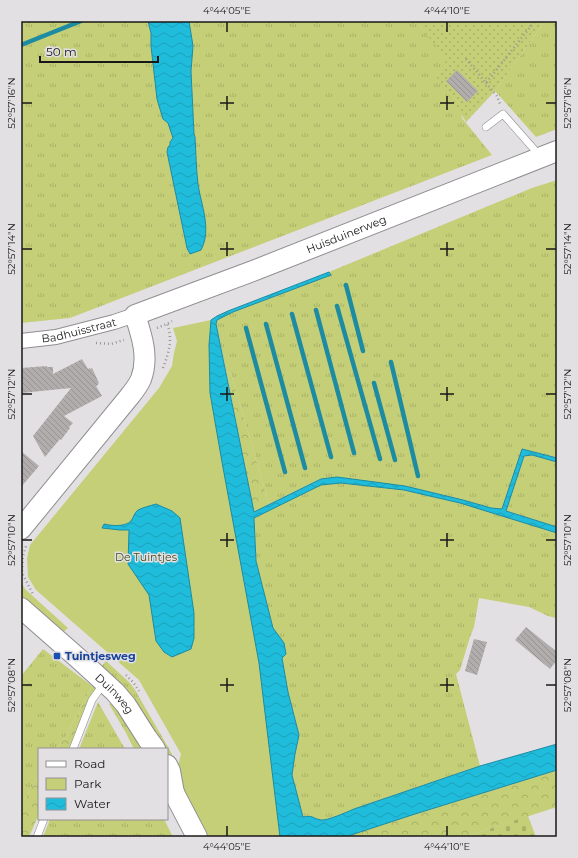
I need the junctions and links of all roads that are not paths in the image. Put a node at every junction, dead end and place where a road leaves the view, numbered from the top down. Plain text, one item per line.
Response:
1 (486, 127) dead end
2 (549, 154) edge
3 (136, 315) junction
4 (21, 341) edge
5 (21, 529) edge
6 (21, 608) edge
7 (105, 682) junction
8 (150, 745) edge
9 (72, 748) edge
10 (168, 768) edge
11 (171, 789) edge
12 (44, 820) edge
13 (37, 837) edge
14 (197, 837) edge

1 - 2 lane
2 - 3 street, Huisduinerweg
3 - 4 street, Badhuisstraat
3 - 5 street
6 - 7 street, Duinweg
7 - 8 street, Duinweg
7 - 9 lane
10 - 11 street
11 - 14 street
12 - 13 lane

